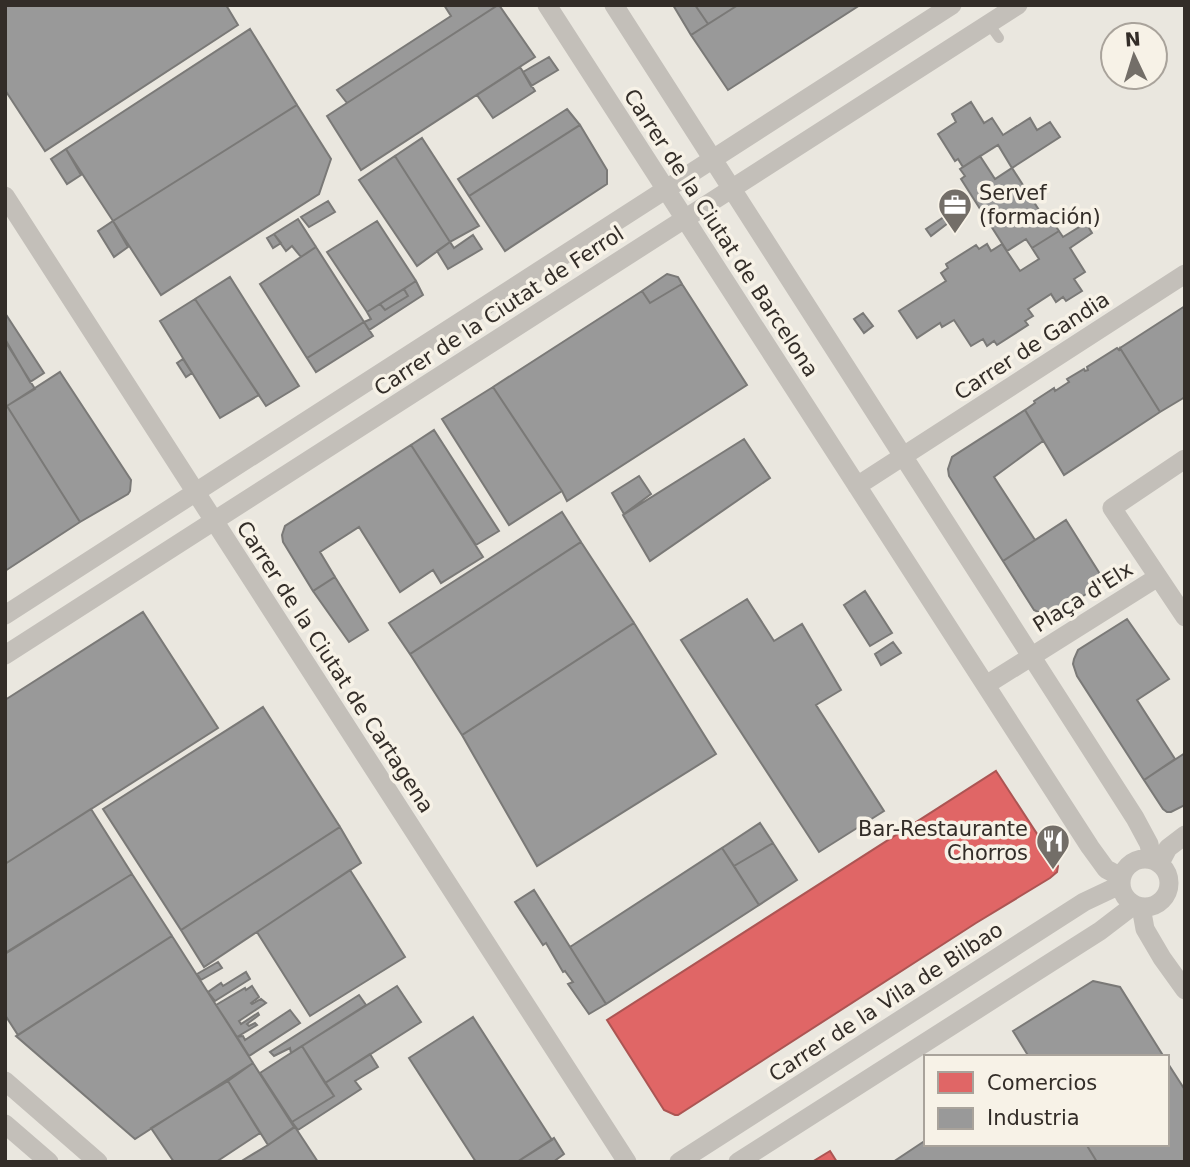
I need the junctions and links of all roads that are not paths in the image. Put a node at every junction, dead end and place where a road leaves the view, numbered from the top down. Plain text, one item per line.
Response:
1 (547, 5) edge
2 (614, 5) edge
3 (952, 5) edge
4 (1018, 5) edge
5 (713, 160) junction
6 (732, 189) junction
7 (666, 190) junction
8 (5, 196) edge
9 (685, 219) junction
10 (1185, 274) edge
11 (903, 456) junction
12 (1185, 459) edge
13 (857, 485) junction
14 (196, 492) junction
15 (214, 521) junction
16 (1158, 577) junction
17 (5, 615) edge
18 (1185, 617) edge
19 (5, 655) edge
20 (1031, 656) junction
21 (986, 685) junction
22 (1185, 835) edge
23 (1170, 875) edge
24 (1121, 881) junction
25 (1138, 906) junction
26 (1185, 990) edge
27 (5, 1080) edge
28 (5, 1124) edge
29 (48, 1162) edge
30 (98, 1162) edge
31 (627, 1162) edge
32 (679, 1162) edge
33 (738, 1162) edge

1 - 7 street, Carrer de la Ciutat de Barcelona
2 - 5 street, Carrer de la Ciutat de Barcelona
3 - 5 street, Carrer de la Ciutat de Ferrol
4 - 6 street, Carrer de la Ciutat de Ferrol
5 - 6 street, Carrer de la Ciutat de Barcelona
5 - 7 street, Carrer de la Ciutat de Ferrol
6 - 9 street, Carrer de la Ciutat de Ferrol
6 - 11 street, Carrer de la Ciutat de Barcelona
7 - 9 street, Carrer de la Ciutat de Barcelona
7 - 14 street, Carrer de la Ciutat de Ferrol
8 - 14 street, Carrer de la Ciutat de Cartagena
9 - 13 street, Carrer de la Ciutat de Barcelona
9 - 15 street, Carrer de la Ciutat de Ferrol
10 - 11 street, Carrer de Gandia
11 - 13 street
11 - 20 street, Carrer de la Ciutat de Barcelona
12 - 16 street, Plaça d'Elx
13 - 21 street, Carrer de la Ciutat de Barcelona
14 - 15 street, Carrer de la Ciutat de Cartagena
14 - 17 street, Carrer de la Ciutat de Ferrol
15 - 19 street, Carrer de la Ciutat de Ferrol
15 - 31 street, Carrer de la Ciutat de Cartagena
16 - 18 street, Plaça d'Elx
16 - 20 street, Plaça d'Elx
20 - 21 street
20 - 23 street, Carrer de la Ciutat de Barcelona
21 - 24 street, Carrer de la Ciutat de Barcelona
22 - 23 street
23 - 24 street
23 - 25 street
24 - 25 street
24 - 32 street, Carrer de la Vila de Bilbao
25 - 26 street
25 - 33 street
27 - 30 street
28 - 29 street

